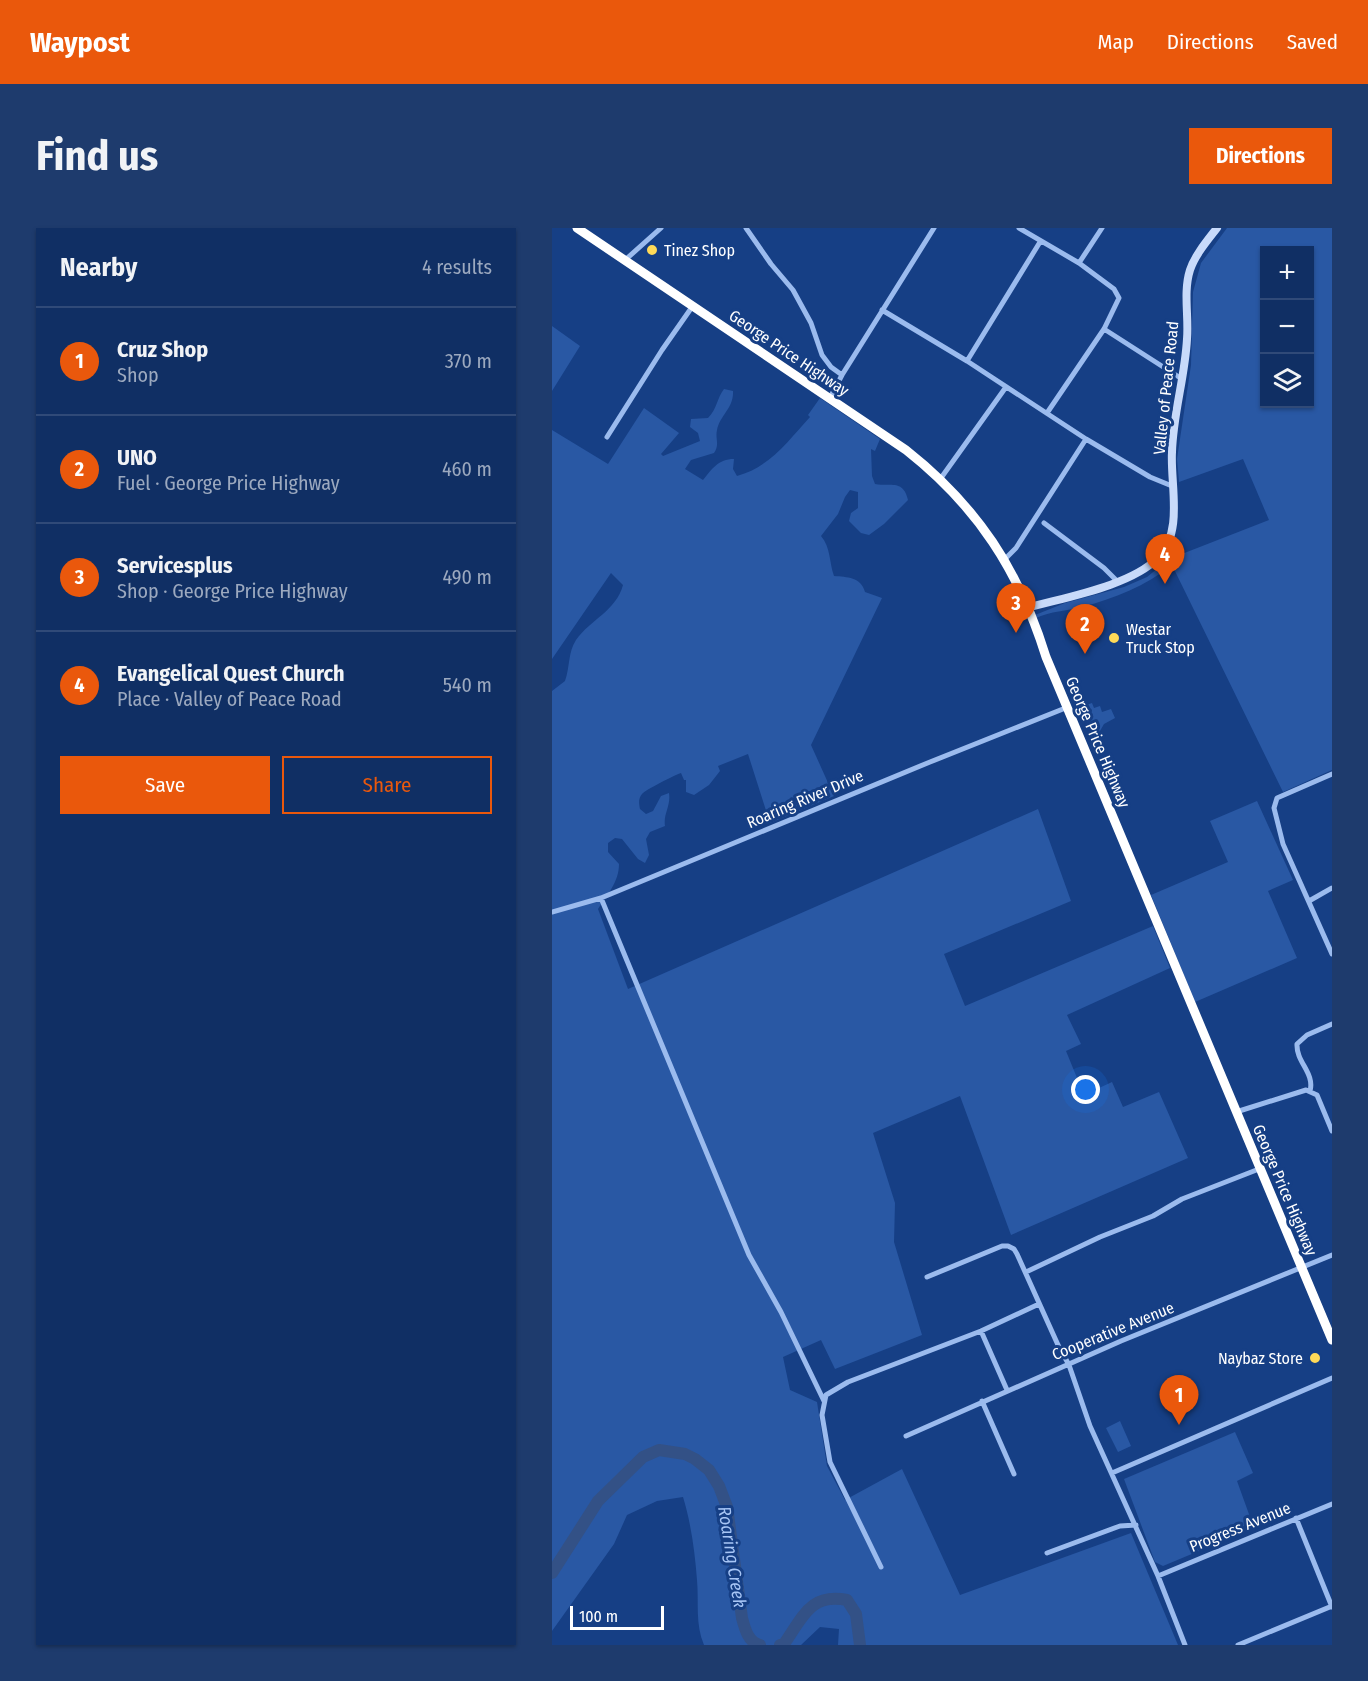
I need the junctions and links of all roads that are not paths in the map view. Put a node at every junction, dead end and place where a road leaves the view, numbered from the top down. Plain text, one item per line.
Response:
1 (577, 228) edge
2 (661, 228) edge
3 (746, 228) edge
4 (934, 228) edge
5 (1018, 228) edge
6 (1102, 228) edge
7 (1217, 228) edge
8 (1040, 242) junction
9 (624, 261) junction
10 (1079, 263) junction
11 (692, 307) junction
12 (882, 310) junction
13 (1104, 329) junction
14 (967, 361) junction
15 (842, 375) junction
16 (1182, 379) junction
17 (1006, 387) junction
18 (830, 398) junction
19 (1047, 413) junction
20 (607, 437) dead end
21 (1086, 439) junction
22 (941, 478) junction
23 (1172, 486) junction
24 (1044, 523) dead end
25 (1004, 560) junction
26 (1118, 582) junction
27 (1028, 608) junction
28 (1068, 707) junction
29 (1332, 775) edge
30 (1332, 888) edge
31 (601, 898) junction
32 (1309, 901) junction
33 (552, 912) edge
34 (1332, 954) edge
35 (1332, 1024) edge
36 (1310, 1090) junction
37 (1235, 1112) junction
38 (1332, 1131) edge
39 (1259, 1169) junction
40 (1332, 1256) edge
41 (1301, 1268) junction
42 (1026, 1272) junction
43 (927, 1277) dead end
44 (1039, 1304) junction
45 (981, 1331) junction
46 (1332, 1340) edge
47 (1069, 1365) junction
48 (1332, 1378) edge
49 (1007, 1390) junction
50 (824, 1401) junction
51 (982, 1401) junction
52 (906, 1436) dead end
53 (1112, 1473) junction
54 (1014, 1474) dead end
55 (1332, 1504) edge
56 (1296, 1518) junction
57 (1136, 1525) junction
58 (1047, 1553) dead end
59 (881, 1567) dead end
60 (1158, 1576) junction
61 (1332, 1607) edge
62 (1185, 1645) edge
63 (1238, 1645) edge

1 - 9 highway, George Price Highway
2 - 9 street
3 - 15 street
4 - 12 street
5 - 8 street
6 - 10 street
7 - 16 street, Valley of Peace Road
8 - 10 street
8 - 14 street
9 - 11 highway, George Price Highway
10 - 13 street
11 - 18 highway, George Price Highway
11 - 20 street
12 - 14 street
12 - 15 street
13 - 16 street
13 - 19 street
14 - 17 street
15 - 18 street
16 - 23 street, Valley of Peace Road
17 - 19 street
17 - 22 street
18 - 22 highway, George Price Highway
19 - 21 street
21 - 23 street
21 - 25 street
22 - 25 highway, George Price Highway
23 - 26 street, Valley of Peace Road
24 - 26 street
25 - 27 highway, George Price Highway
26 - 27 street, Valley of Peace Road
27 - 28 highway, George Price Highway
28 - 31 street, Roaring River Drive
28 - 37 highway, George Price Highway
29 - 32 street
30 - 32 street
31 - 33 street, Roaring River Drive
31 - 50 street
32 - 34 street
35 - 36 street
36 - 37 street
36 - 38 street
37 - 39 highway, George Price Highway
39 - 41 highway, George Price Highway
39 - 42 street
40 - 41 street, Cooperative Avenue
41 - 46 highway, George Price Highway
41 - 47 street, Cooperative Avenue
42 - 43 street
42 - 44 street
44 - 45 street
44 - 47 street
45 - 49 street
45 - 50 street
47 - 49 street, Cooperative Avenue
47 - 53 street
48 - 53 street
49 - 51 street, Cooperative Avenue
50 - 59 street
51 - 52 street, Cooperative Avenue
51 - 54 street
53 - 57 street
55 - 56 street, Progress Avenue
56 - 60 street, Progress Avenue
56 - 61 street
57 - 58 street
57 - 60 street
60 - 62 street
61 - 63 street

